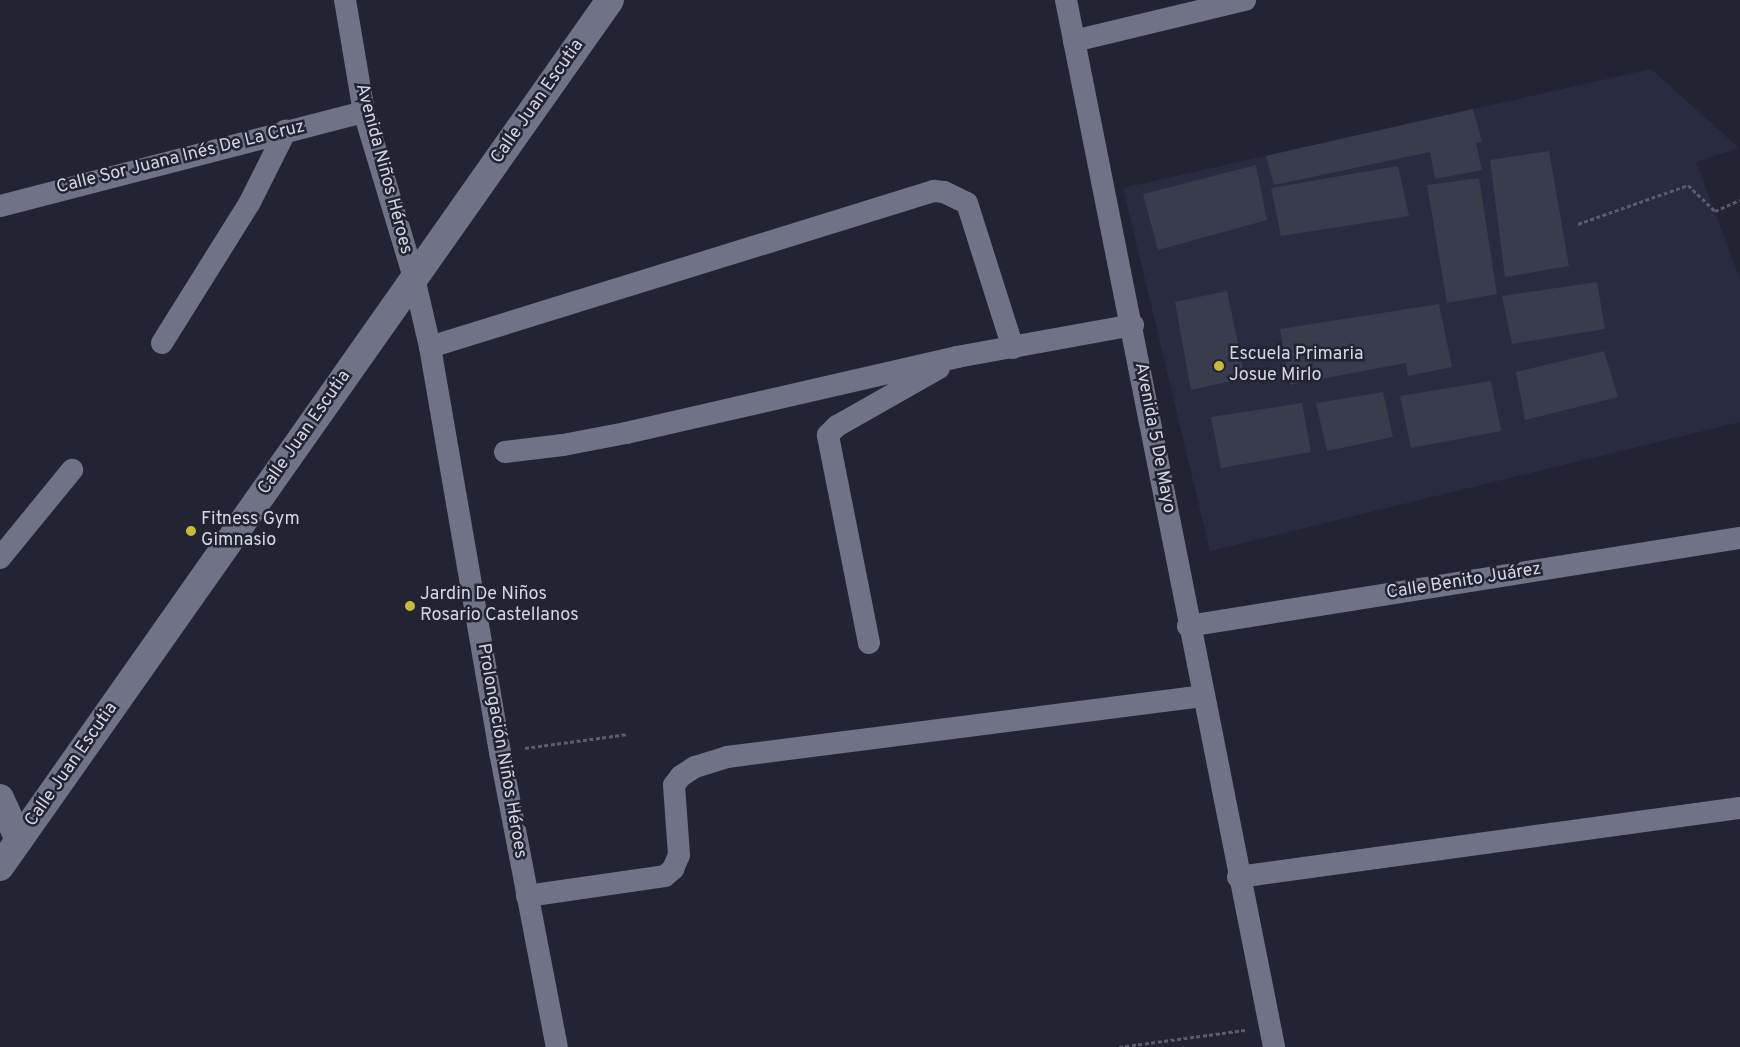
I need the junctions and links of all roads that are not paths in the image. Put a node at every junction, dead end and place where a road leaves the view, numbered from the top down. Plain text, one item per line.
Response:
1 (345, 0) edge
2 (610, 0) edge
3 (1066, 0) edge
4 (1245, 0) edge
5 (1074, 41) junction
6 (364, 112) junction
7 (286, 130) junction
8 (0, 206) edge
9 (414, 278) junction
10 (1133, 325) junction
11 (162, 343) dead end
12 (430, 347) junction
13 (1012, 348) junction
14 (957, 357) junction
15 (506, 452) dead end
16 (72, 470) dead end
17 (1740, 538) edge
18 (0, 558) edge
19 (1188, 626) junction
20 (869, 643) dead end
21 (1204, 696) junction
22 (0, 798) edge
23 (1740, 808) edge
24 (19, 840) junction
25 (0, 867) edge
26 (1238, 877) junction
27 (527, 896) junction
28 (1272, 1037) edge
29 (557, 1047) edge

1 - 6 street, Avenida Niños Héroes
2 - 9 street, Calle Juan Escutia
3 - 5 street, Avenida 5 De Mayo
4 - 5 street
5 - 10 street, Avenida 5 De Mayo
6 - 7 street, Calle Sor Juana Inés De La Cruz
6 - 9 street, Avenida Niños Héroes
7 - 8 street, Calle Sor Juana Inés De La Cruz
7 - 11 street
9 - 12 street, Prolongación Niños Héroes
9 - 24 street, Calle Juan Escutia
10 - 13 street
10 - 19 street, Avenida 5 De Mayo
12 - 13 street
12 - 27 street, Prolongación Niños Héroes
13 - 14 street
14 - 15 street
14 - 20 street
16 - 18 street
17 - 19 street, Calle Benito Juárez
19 - 21 street, Avenida 5 De Mayo
21 - 26 street, Avenida 5 De Mayo
21 - 27 street
22 - 24 street
23 - 26 street
24 - 25 street, Calle Juan Escutia
26 - 28 street, Avenida 5 De Mayo
27 - 29 street, Prolongación Niños Héroes

